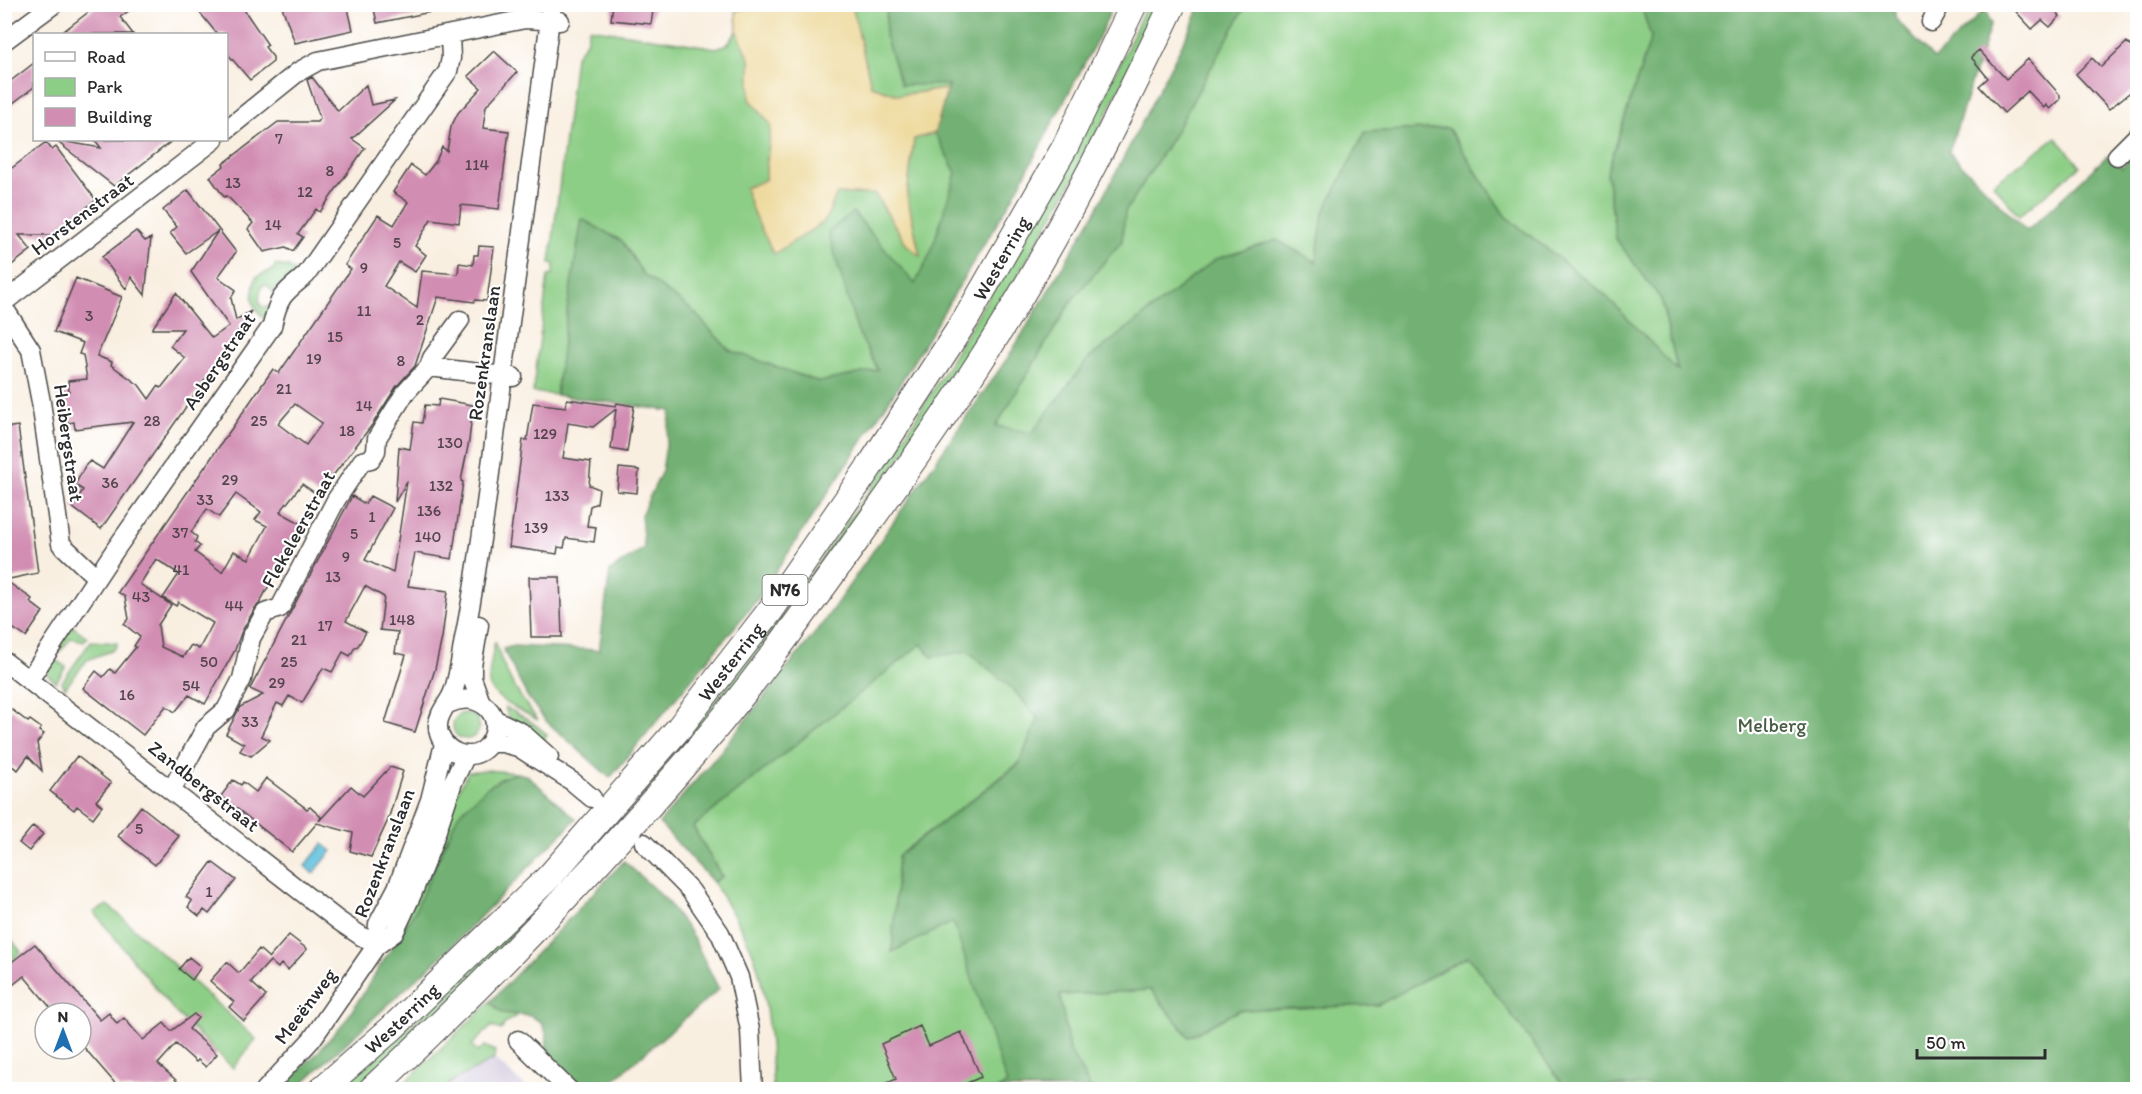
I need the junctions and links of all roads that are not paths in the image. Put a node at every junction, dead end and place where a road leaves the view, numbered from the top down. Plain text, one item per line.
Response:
1 (54, 4) edge
2 (1134, 4) edge
3 (1173, 4) edge
4 (1941, 4) edge
5 (556, 12) edge
6 (1931, 22) dead end
7 (450, 35) junction
8 (4, 41) edge
9 (228, 128) edge
10 (2138, 135) edge
11 (213, 141) edge
12 (2117, 156) dead end
13 (4, 302) edge
14 (4, 308) edge
15 (460, 320) dead end
16 (429, 367) junction
17 (509, 377) junction
18 (96, 577) junction
19 (4, 661) edge
20 (29, 680) junction
21 (481, 702) junction
22 (448, 705) junction
23 (494, 719) junction
24 (490, 743) junction
25 (444, 744) junction
26 (466, 755) junction
27 (573, 782) junction
28 (172, 789) junction
29 (592, 798) dead end
30 (644, 843) dead end
31 (376, 946) junction
32 (518, 1040) dead end
33 (265, 1089) edge
34 (321, 1089) edge
35 (371, 1089) edge
36 (569, 1089) edge
37 (753, 1089) edge

1 - 8 street
2 - 34 highway, Westerring / N76
3 - 35 highway, Westerring / N76
4 - 6 street
5 - 7 street
5 - 17 street, Rozenkranslaan
7 - 9 street
7 - 18 street, Asbergstraat
10 - 12 street
11 - 13 street, Horstenstraat
14 - 18 street, Heibergstraat
15 - 16 street
16 - 17 street
16 - 28 street, Flekeleerstraat
17 - 21 street, Rozenkranslaan
17 - 22 street, Rozenkranslaan
18 - 20 street, Asbergstraat
19 - 20 street, Zandbergstraat
20 - 28 street, Zandbergstraat
21 - 22 street
21 - 23 street, Rozenkranslaan
22 - 25 street, Rozenkranslaan
23 - 24 street
23 - 27 street
24 - 26 street
24 - 27 street
25 - 26 street
25 - 31 street, Rozenkranslaan
26 - 31 street, Rozenkranslaan
27 - 29 street
28 - 31 street, Zandbergstraat
30 - 37 street
31 - 33 street, Meeënweg
32 - 36 street

